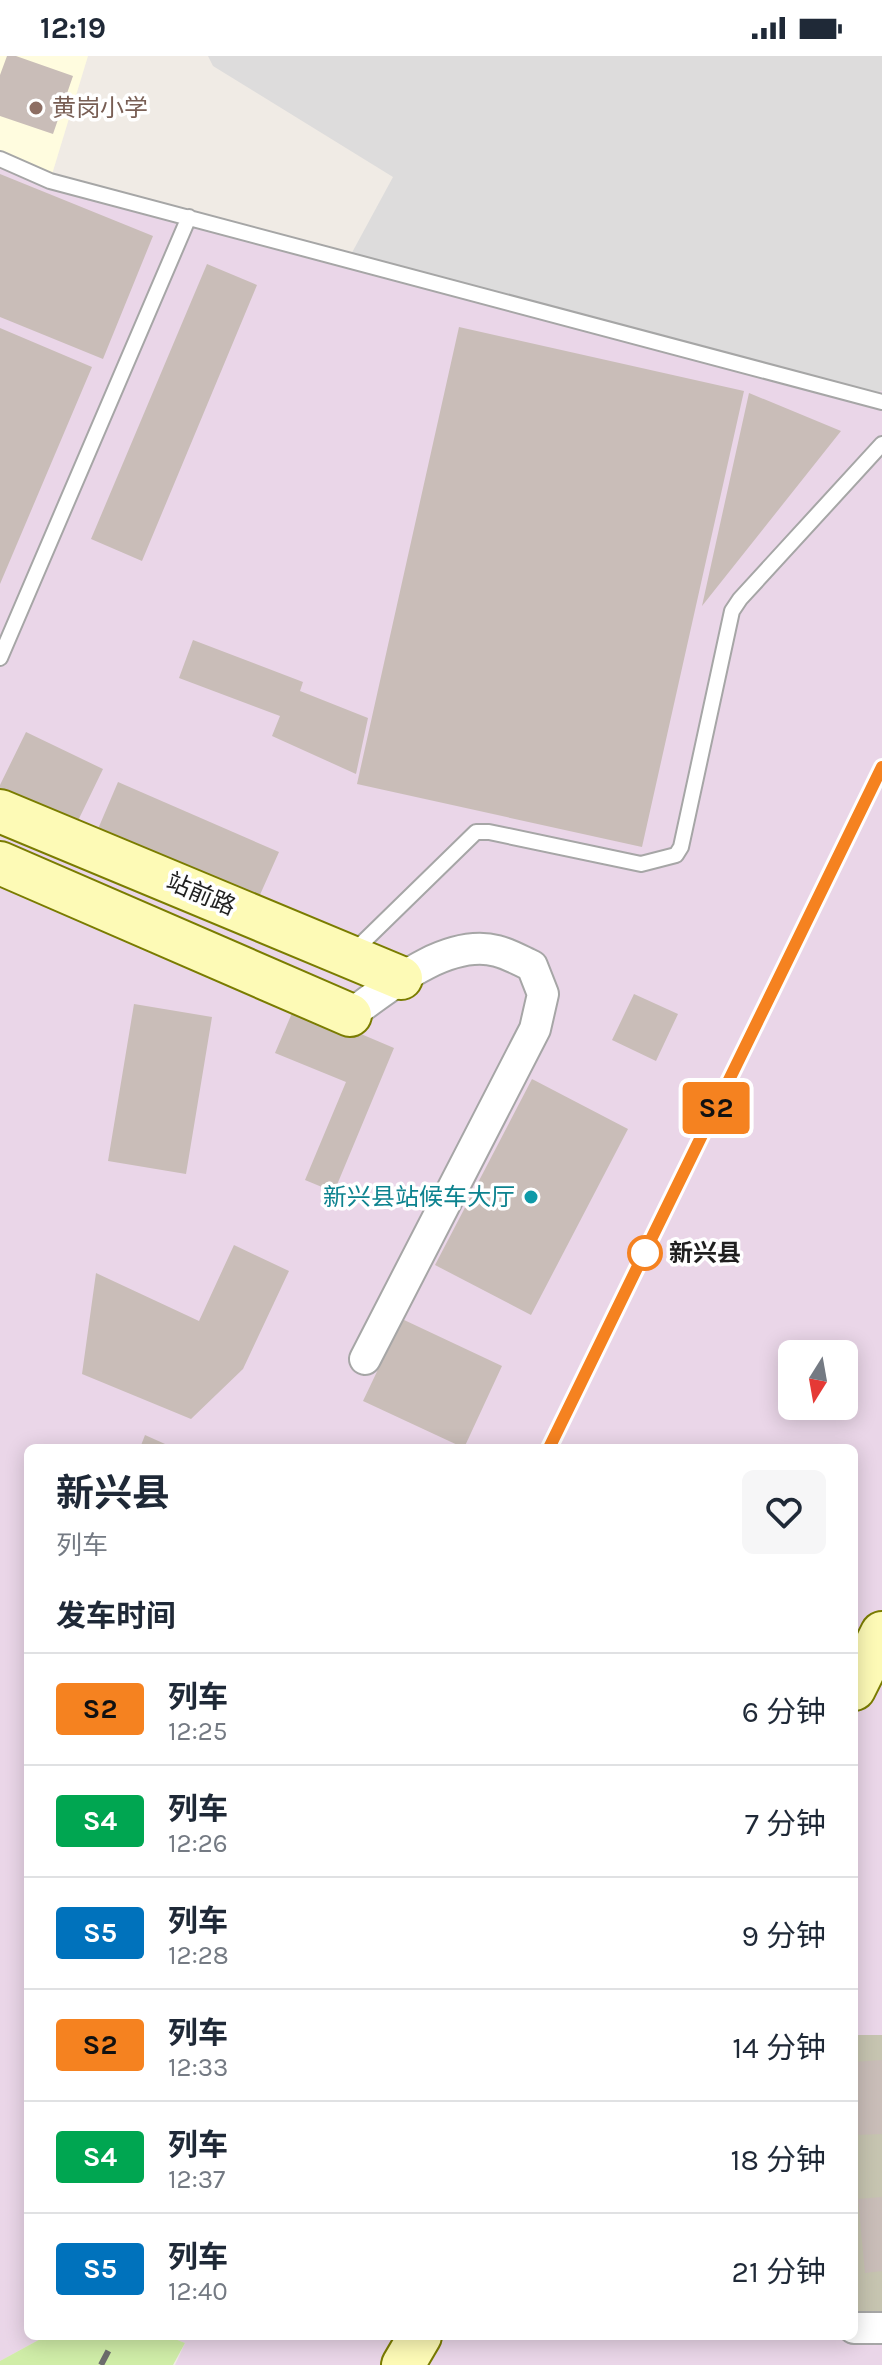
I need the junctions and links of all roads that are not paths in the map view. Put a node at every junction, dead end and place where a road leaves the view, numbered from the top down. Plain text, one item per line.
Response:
1 (0, 159) edge
2 (189, 217) junction
3 (882, 402) edge
4 (882, 444) edge
5 (0, 658) edge
6 (0, 811) edge
7 (0, 863) edge
8 (349, 956) junction
9 (401, 978) junction
10 (350, 1015) joint
11 (365, 1359) dead end
12 (882, 1633) edge
13 (858, 1681) edge
14 (858, 2328) edge
15 (882, 2328) edge
16 (418, 2340) edge
17 (403, 2365) edge

1 - 2 lane
2 - 3 lane
2 - 5 lane
4 - 8 lane
6 - 8 street, 站前路
7 - 10 street
8 - 9 street, 站前路
9 - 10 street
9 - 11 street
12 - 13 street
14 - 15 street
16 - 17 street

